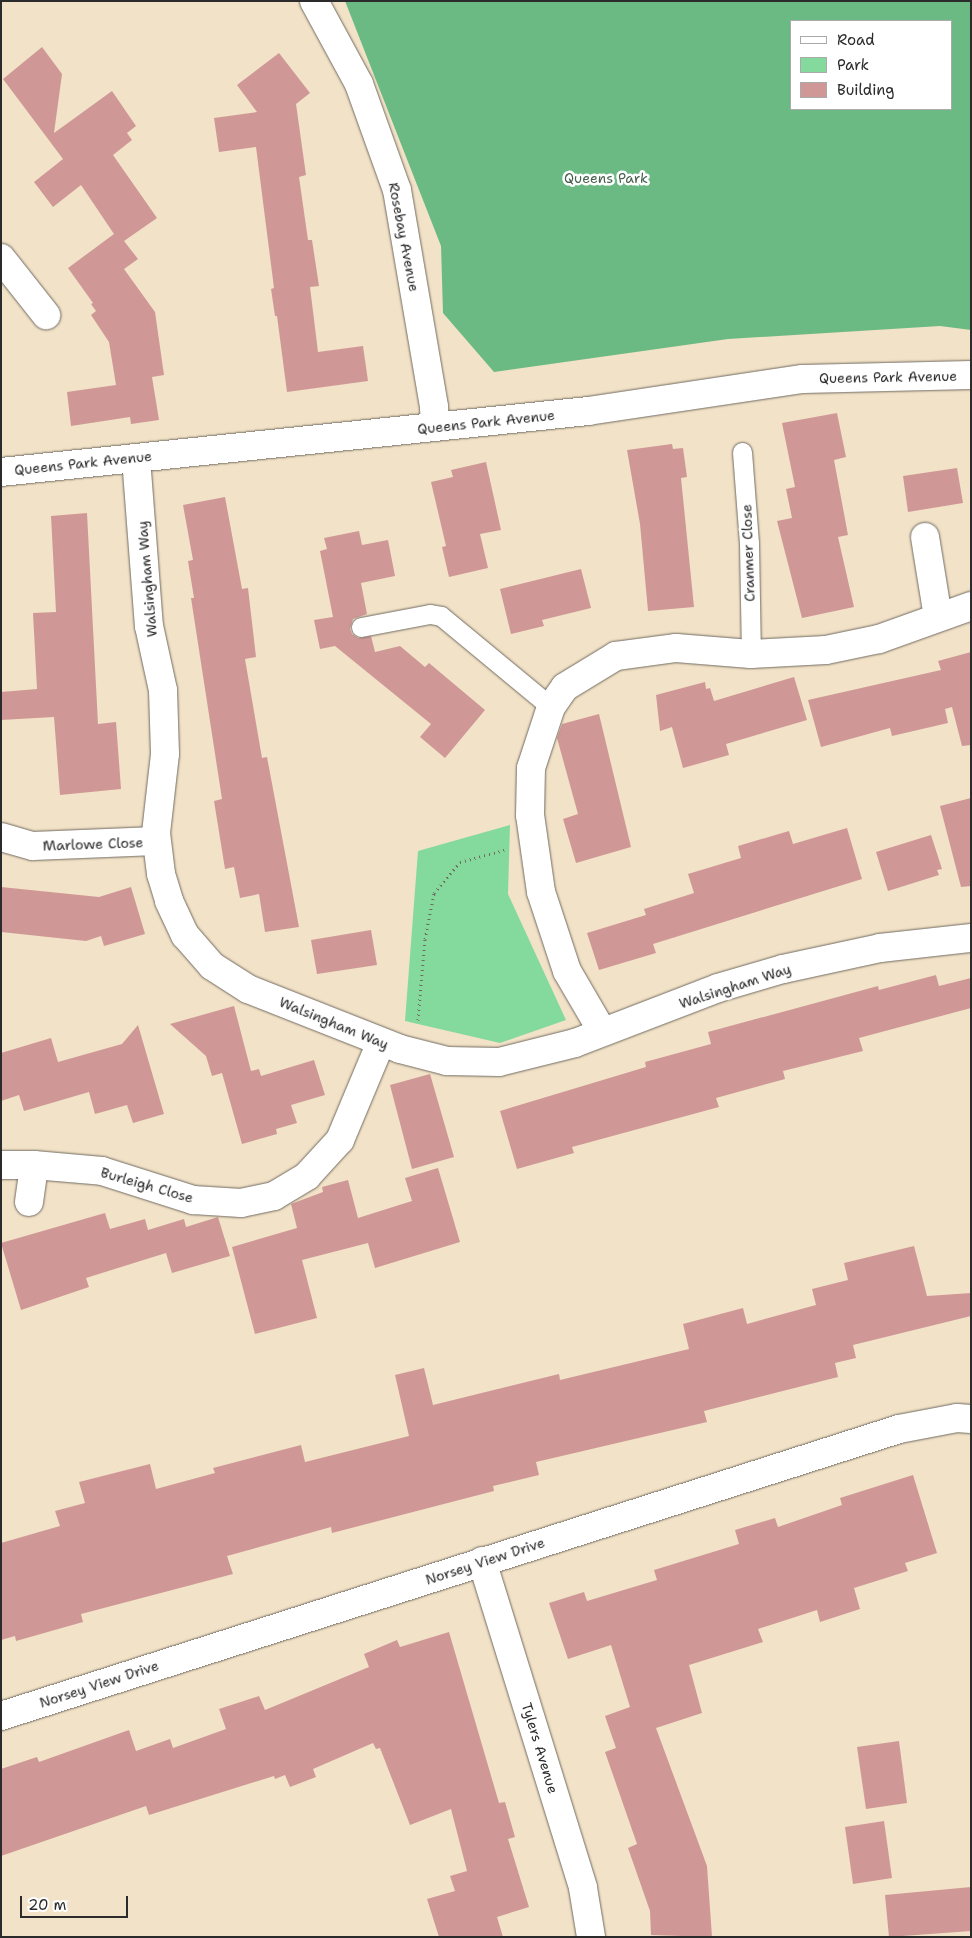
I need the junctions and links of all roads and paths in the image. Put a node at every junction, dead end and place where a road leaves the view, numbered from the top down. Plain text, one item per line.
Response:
1 (314, 1) edge
2 (1, 258) edge
3 (46, 316) dead end
4 (971, 375) edge
5 (434, 427) junction
6 (742, 452) dead end
7 (136, 458) junction
8 (1, 472) edge
9 (925, 537) dead end
10 (971, 606) edge
11 (938, 617) junction
12 (360, 627) dead end
13 (751, 654) junction
14 (551, 707) junction
15 (1, 837) edge
16 (156, 841) junction
17 (533, 842) junction
18 (971, 938) edge
19 (602, 1031) junction
20 (381, 1042) junction
21 (416, 1053) junction
22 (1, 1165) edge
23 (34, 1165) junction
24 (29, 1202) dead end
25 (971, 1419) edge
26 (482, 1561) junction
27 (1, 1716) edge
28 (590, 1937) edge

1 - 5 street, Rosebay Avenue
2 - 3 street
4 - 5 street, Queens Park Avenue
5 - 7 street, Queens Park Avenue
6 - 13 lane, Cranmer Close
7 - 8 street, Queens Park Avenue
7 - 16 street, Walsingham Way
9 - 11 street
10 - 11 street
11 - 13 street
12 - 14 lane
13 - 14 street
14 - 17 street
15 - 16 street, Marlowe Close
16 - 20 street, Walsingham Way
17 - 19 street
17 - 21 path
18 - 19 street, Walsingham Way
19 - 21 street, Walsingham Way
20 - 21 street, Walsingham Way
20 - 23 street, Burleigh Close
22 - 23 street, Burleigh Close
23 - 24 street
25 - 26 street, Norsey View Drive
26 - 27 street, Norsey View Drive
26 - 28 street, Tylers Avenue

